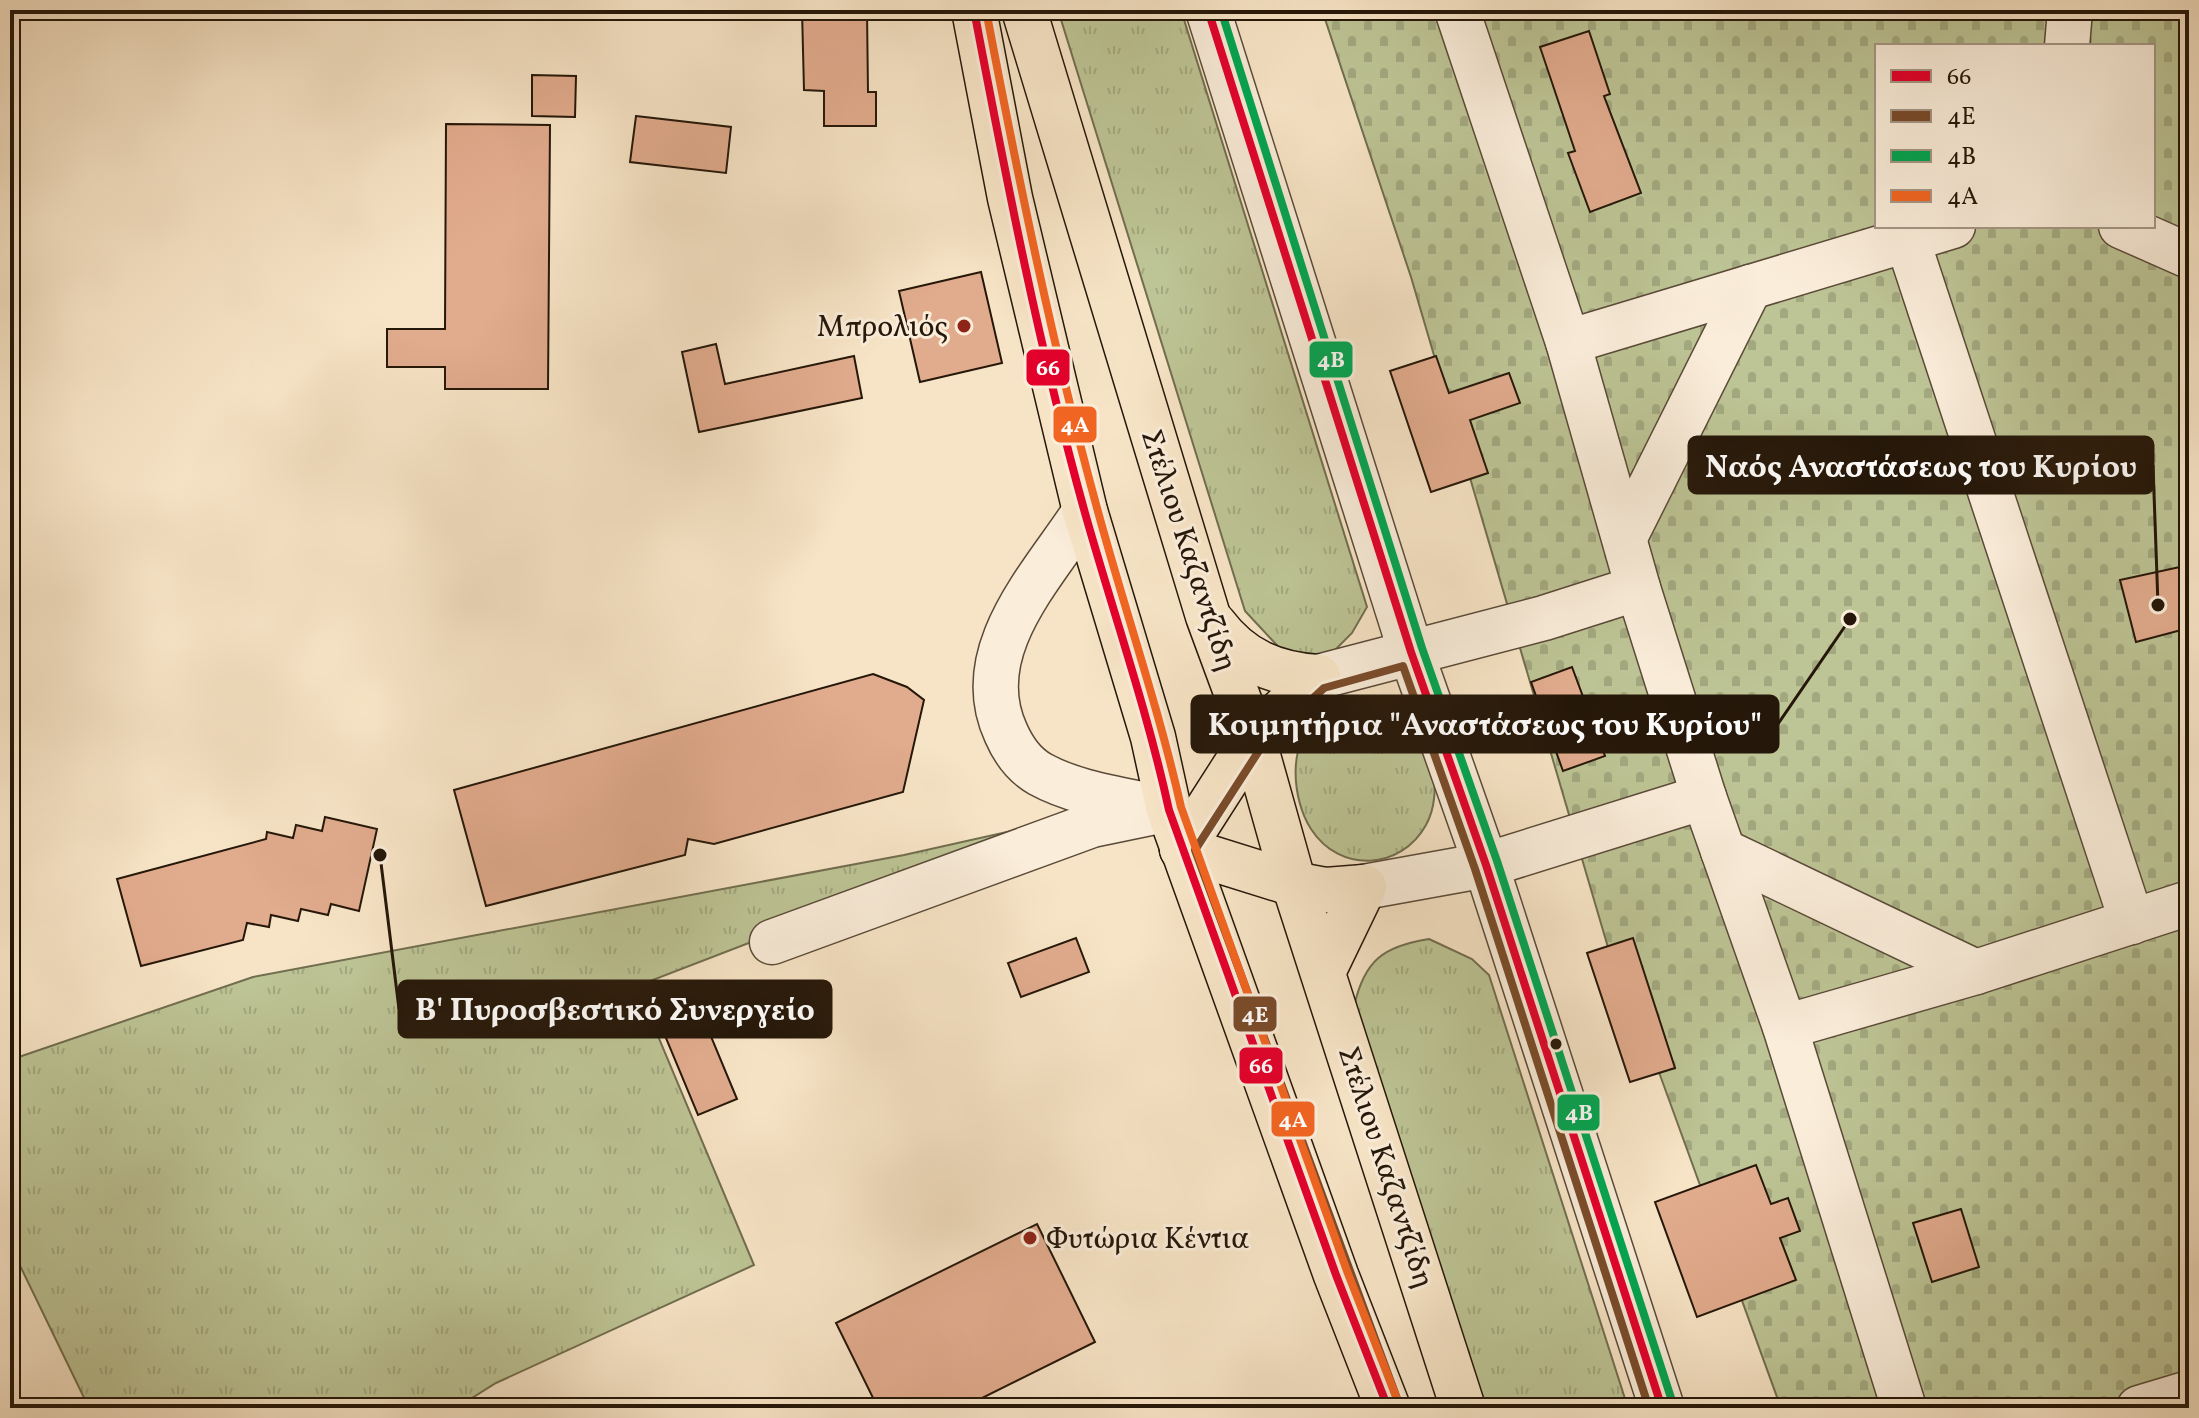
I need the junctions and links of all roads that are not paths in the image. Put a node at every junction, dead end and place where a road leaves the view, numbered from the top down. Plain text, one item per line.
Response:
1 (974, 10) edge
2 (1024, 10) edge
3 (1208, 10) edge
4 (1457, 10) edge
5 (2070, 10) edge
6 (2067, 44) edge
7 (1946, 228) edge
8 (2126, 228) edge
9 (1907, 239) junction
10 (2189, 256) edge
11 (1750, 287) junction
12 (1568, 342) junction
13 (1085, 511) junction
14 (1625, 537) junction
15 (1638, 588) junction
16 (1208, 616) junction
17 (1411, 652) junction
18 (1318, 677) junction
19 (1253, 738) junction
20 (1704, 797) junction
21 (1176, 829) junction
22 (1723, 851) junction
23 (1486, 865) junction
24 (1294, 884) junction
25 (1364, 887) junction
26 (2189, 903) edge
27 (2132, 922) junction
28 (772, 942) dead end
29 (1324, 970) junction
30 (1976, 972) junction
31 (1785, 1027) junction
32 (2189, 1393) edge
33 (1388, 1408) edge
34 (1463, 1408) edge
35 (1662, 1408) edge
36 (1904, 1408) edge
37 (2139, 1408) edge

1 - 13 main road
2 - 16 main road, Στέλιου Καζαντζίδη
3 - 17 lane
4 - 12 lane
5 - 6 lane
7 - 9 lane
8 - 10 lane
9 - 11 lane
9 - 27 lane
11 - 12 lane
11 - 14 lane
12 - 14 lane
13 - 21 main road
13 - 21 lane
14 - 15 lane
15 - 17 lane
15 - 20 lane
16 - 18 main road
16 - 19 main road, Στέλιου Καζαντζίδη
17 - 18 lane
17 - 23 lane
18 - 19 main road
19 - 21 main road
19 - 24 main road, Στέλιου Καζαντζίδη
20 - 22 lane
20 - 23 lane
21 - 24 main road
21 - 28 lane
21 - 33 main road
22 - 30 lane
22 - 31 lane
23 - 25 lane
23 - 35 lane
24 - 25 main road
24 - 29 main road, Στέλιου Καζαντζίδη
25 - 29 main road
26 - 27 lane
27 - 30 lane
29 - 34 main road, Στέλιου Καζαντζίδη
30 - 31 lane
31 - 36 lane
32 - 37 lane

